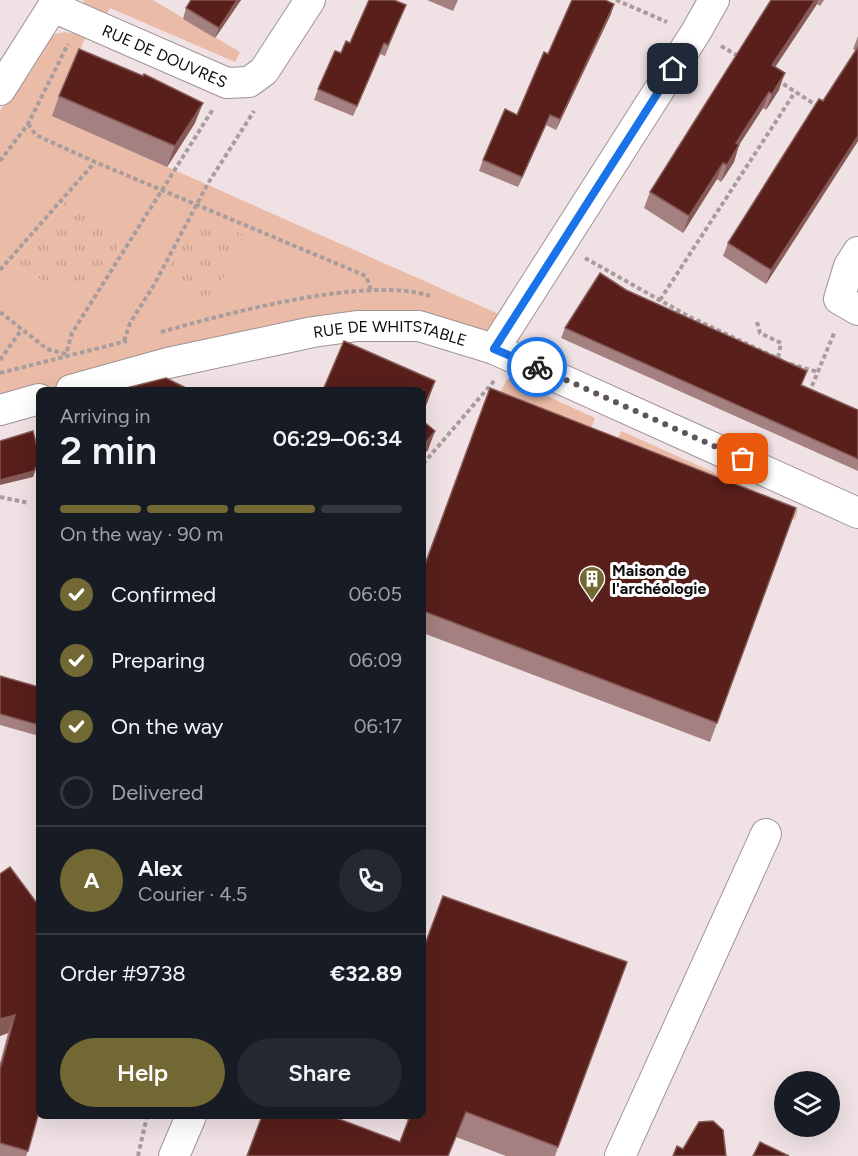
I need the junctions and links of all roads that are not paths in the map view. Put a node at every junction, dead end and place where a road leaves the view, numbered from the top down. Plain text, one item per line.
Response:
1 (310, 0) edge
2 (714, 0) edge
3 (62, 9) edge
4 (0, 90) edge
5 (858, 252) edge
6 (849, 305) edge
7 (503, 352) junction
8 (82, 387) edge
9 (36, 400) edge
10 (0, 410) edge
11 (858, 513) edge
12 (766, 834) dead end
13 (190, 1119) edge
14 (174, 1156) edge
15 (620, 1156) edge

1 - 3 street, RUE DE DOUVRES
2 - 7 street
3 - 4 street
5 - 6 street
7 - 8 street, RUE DE WHITSTABLE
7 - 11 street, RUE DE WHITSTABLE
9 - 10 street
12 - 15 street
13 - 14 street

